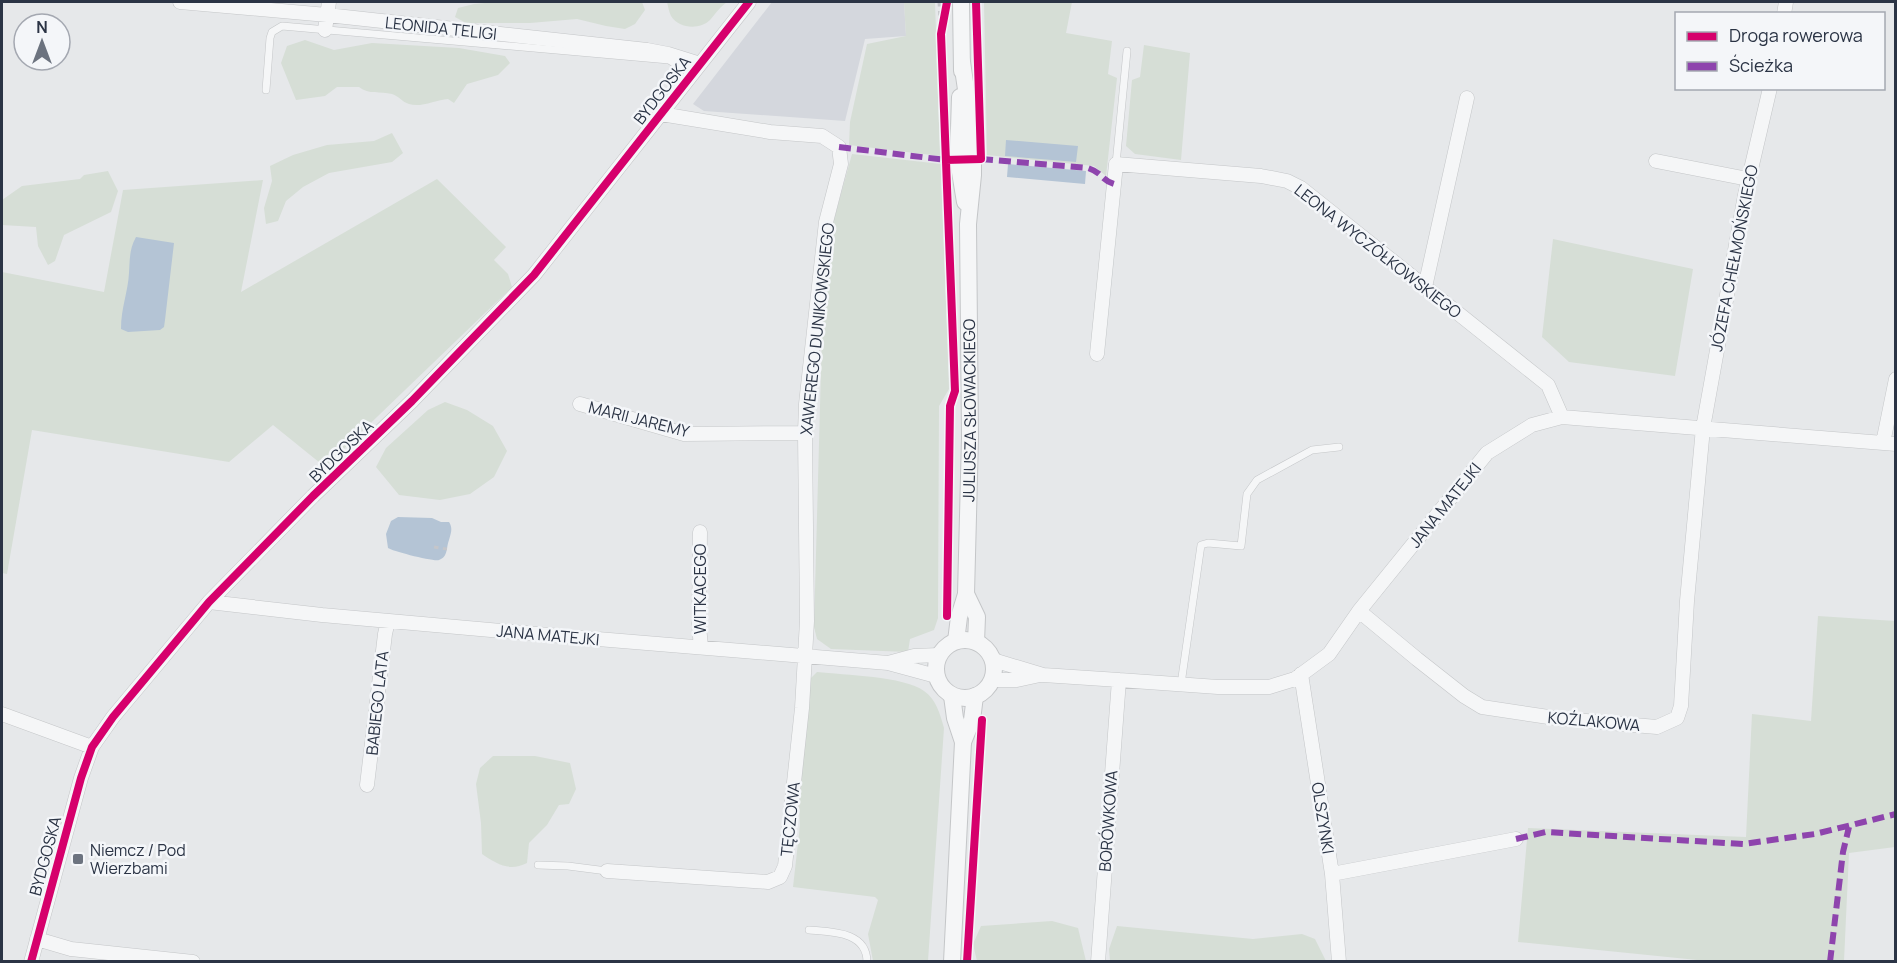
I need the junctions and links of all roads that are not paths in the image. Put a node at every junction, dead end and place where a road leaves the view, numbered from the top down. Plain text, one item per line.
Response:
1 (180, 2) edge
2 (749, 2) edge
3 (961, 2) edge
4 (328, 8) edge
5 (325, 30) junction
6 (1127, 51) dead end
7 (696, 69) junction
8 (266, 90) dead end
9 (1770, 90) edge
10 (1467, 98) dead end
11 (661, 114) junction
12 (1656, 161) dead end
13 (1116, 164) junction
14 (1748, 179) junction
15 (1425, 287) junction
16 (1097, 354) dead end
17 (1896, 380) edge
18 (580, 404) dead end
19 (1562, 417) junction
20 (1703, 428) junction
21 (805, 433) junction
22 (1889, 443) edge
23 (1339, 447) dead end
24 (700, 532) dead end
25 (966, 594) junction
26 (209, 602) junction
27 (1359, 612) junction
28 (388, 621) junction
29 (956, 641) junction
30 (976, 642) junction
31 (701, 647) junction
32 (939, 655) junction
33 (804, 657) junction
34 (993, 660) junction
35 (888, 663) junction
36 (1301, 674) junction
37 (1042, 675) junction
38 (936, 676) junction
39 (992, 680) junction
40 (1119, 680) junction
41 (1181, 684) junction
42 (952, 696) junction
43 (975, 696) junction
44 (2, 714) edge
45 (963, 742) junction
46 (92, 747) junction
47 (368, 785) dead end
48 (1516, 839) dead end
49 (538, 864) dead end
50 (607, 871) joint
51 (1332, 874) junction
52 (808, 930) dead end
53 (37, 939) junction
54 (31, 962) edge
55 (193, 962) edge
56 (867, 962) edge
57 (952, 962) edge
58 (1098, 962) edge
59 (1339, 962) edge

1 - 4 street, LEONIDA TELIGI
2 - 7 street, BYDGOSKA
3 - 25 street, JULIUSZA SŁOWACKIEGO
4 - 5 street
4 - 7 street, LEONIDA TELIGI
5 - 7 lane
5 - 8 lane
6 - 13 lane
7 - 11 street, BYDGOSKA
9 - 14 street, JÓZEFA CHEŁMOŃSKIEGO
10 - 15 street
11 - 21 street, XAWEREGO DUNIKOWSKIEGO
11 - 26 street, BYDGOSKA
12 - 14 street
13 - 15 street, LEONA WYCZÓŁKOWSKIEGO
13 - 16 street
14 - 20 street, JÓZEFA CHEŁMOŃSKIEGO
15 - 19 street, LEONA WYCZÓŁKOWSKIEGO
17 - 22 street
18 - 21 street, MARII JAREMY
19 - 20 street, JANA MATEJKI
19 - 27 street, JANA MATEJKI
20 - 22 street, JANA MATEJKI
20 - 27 street, KOŹLAKOWA
21 - 33 street, XAWEREGO DUNIKOWSKIEGO
23 - 41 lane
24 - 31 street, WITKACEGO
25 - 29 street, JULIUSZA SŁOWACKIEGO
25 - 30 street, JULIUSZA SŁOWACKIEGO
26 - 28 street, JANA MATEJKI
26 - 46 street, BYDGOSKA
27 - 36 street, JANA MATEJKI
28 - 31 street, JANA MATEJKI
28 - 47 street, BABIEGO LATA
29 - 30 street
29 - 32 street
30 - 34 street
31 - 33 street, JANA MATEJKI
32 - 35 street, JANA MATEJKI
32 - 38 street
33 - 35 street, JANA MATEJKI
33 - 50 street, TĘCZOWA
34 - 37 street, JANA MATEJKI
34 - 39 street
35 - 38 street, JANA MATEJKI
36 - 41 street, JANA MATEJKI
36 - 51 street, OLSZYNKI
37 - 39 street, JANA MATEJKI
37 - 40 street, JANA MATEJKI
38 - 42 street
39 - 43 street
40 - 41 street, JANA MATEJKI
40 - 58 street, BORÓWKOWA
42 - 43 street
42 - 45 street
43 - 45 street
44 - 46 street
45 - 57 street
46 - 53 street, BYDGOSKA
48 - 51 street
49 - 50 lane
51 - 59 street, OLSZYNKI
52 - 56 lane
53 - 54 street, BYDGOSKA
53 - 55 street

